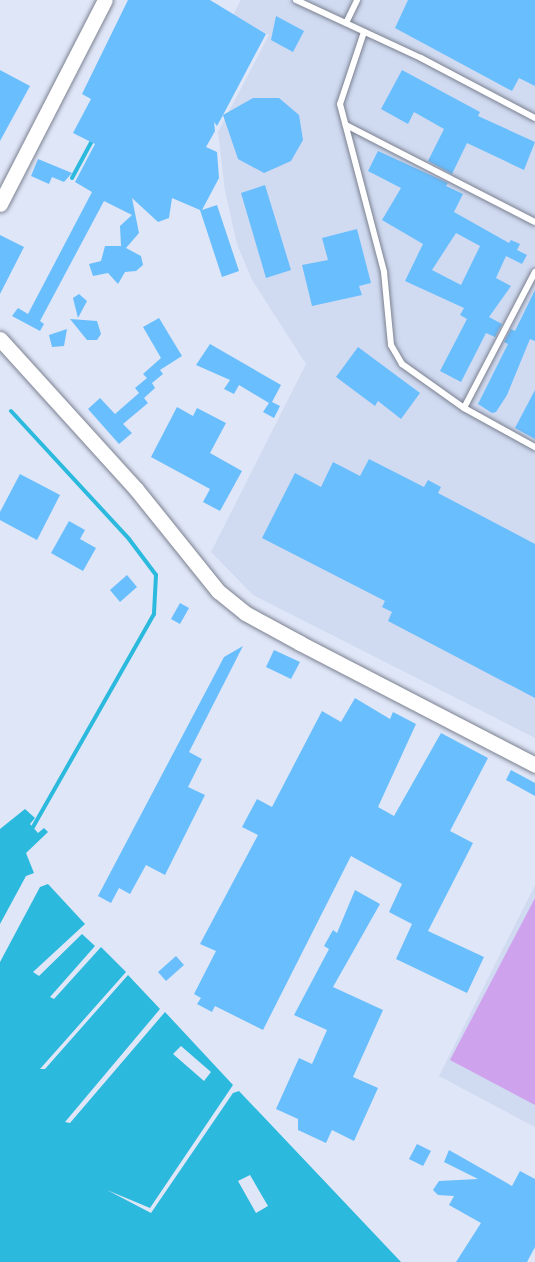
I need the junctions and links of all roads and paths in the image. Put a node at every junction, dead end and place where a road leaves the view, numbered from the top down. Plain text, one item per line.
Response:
1 (105, 0) edge
2 (296, 0) edge
3 (357, 0) edge
4 (346, 23) junction
5 (364, 32) junction
6 (535, 118) edge
7 (346, 125) junction
8 (0, 204) edge
9 (535, 222) edge
10 (535, 272) edge
11 (0, 339) edge
12 (464, 408) junction
13 (535, 447) edge
14 (535, 765) edge

1 - 8 street
2 - 4 lane
3 - 4 lane
4 - 5 lane
5 - 6 lane
5 - 7 lane
7 - 9 lane
7 - 12 lane
10 - 12 lane
11 - 14 street
12 - 13 lane

